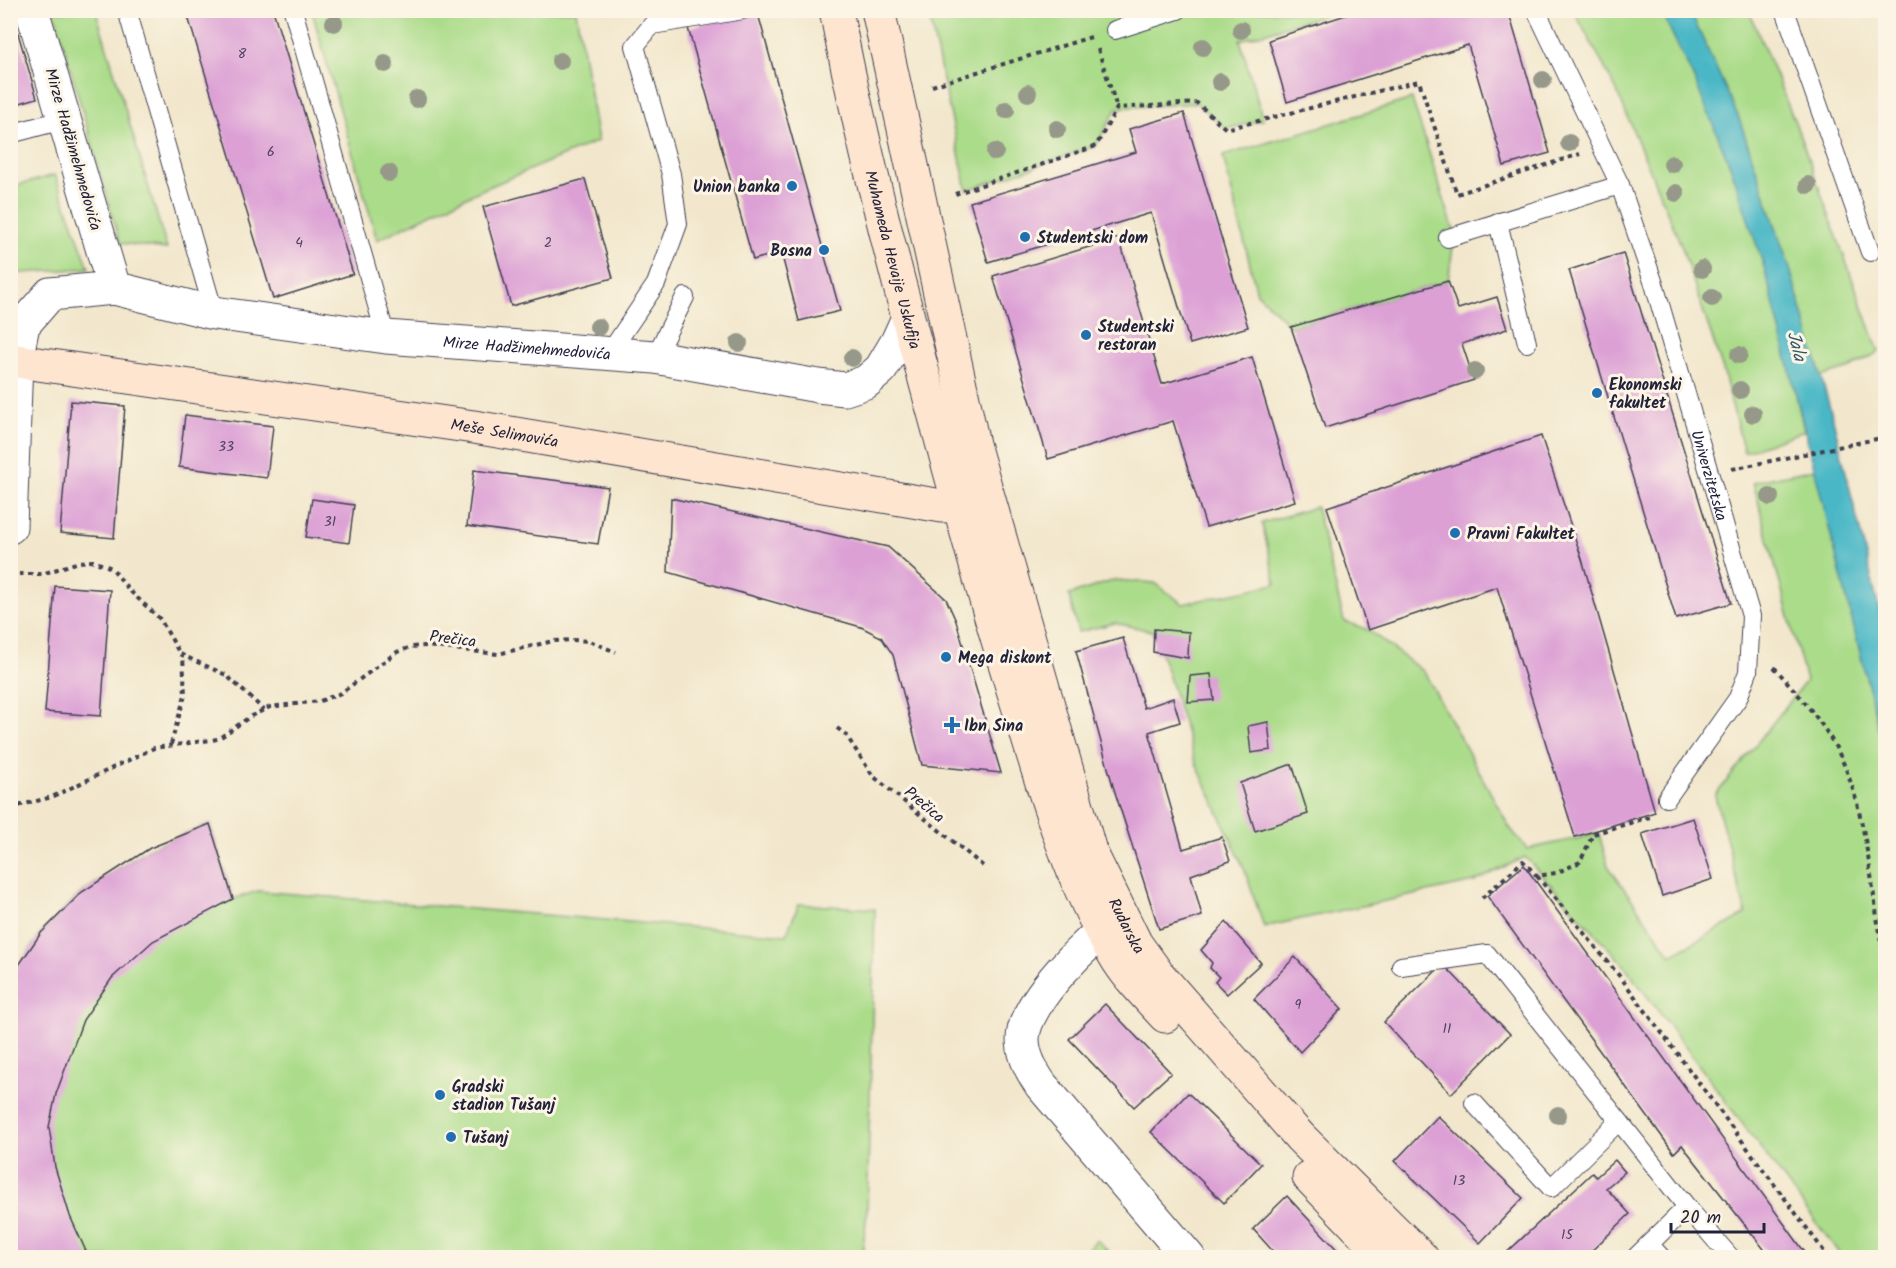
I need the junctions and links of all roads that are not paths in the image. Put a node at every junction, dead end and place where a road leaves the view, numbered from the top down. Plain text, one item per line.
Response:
1 (32, 10) edge
2 (127, 10) edge
3 (293, 10) edge
4 (743, 10) edge
5 (836, 10) edge
6 (878, 10) edge
7 (1178, 10) edge
8 (1536, 10) edge
9 (1785, 10) edge
10 (650, 18) edge
11 (1115, 30) dead end
12 (66, 119) junction
13 (10, 134) edge
14 (1620, 185) junction
15 (1498, 222) junction
16 (1448, 238) dead end
17 (1870, 252) dead end
18 (114, 288) junction
19 (685, 297) dead end
20 (214, 313) junction
21 (907, 320) junction
22 (387, 337) junction
23 (1527, 343) dead end
24 (610, 352) junction
25 (655, 357) junction
26 (13, 360) edge
27 (975, 504) junction
28 (10, 527) edge
29 (1667, 798) road end
30 (1111, 923) junction
31 (1401, 966) dead end
32 (1474, 1103) dead end
33 (1619, 1121) junction
34 (1687, 1207) junction
35 (1649, 1244) junction
36 (1189, 1257) edge
37 (1387, 1257) edge
38 (1422, 1257) edge
39 (1635, 1257) edge
40 (1662, 1257) edge
41 (1731, 1257) edge

1 - 12 street, Mirze Hadžimehmedovića
2 - 20 lane
3 - 22 lane
4 - 10 lane
5 - 21 main road, Muhameda Hevaije Uskufija
6 - 27 main road
7 - 11 lane
8 - 14 lane, Univerzitetska
9 - 17 lane
10 - 24 lane
12 - 13 lane
12 - 18 street, Mirze Hadžimehmedovića
14 - 15 lane
14 - 29 lane, Univerzitetska
15 - 16 lane
15 - 23 lane
18 - 20 street, Mirze Hadžimehmedovića
18 - 26 street, Mirze Hadžimehmedovića
19 - 25 lane
20 - 22 street, Mirze Hadžimehmedovića
21 - 25 street, Mirze Hadžimehmedovića
21 - 27 main road, Muhameda Hevaije Uskufija
22 - 24 street, Mirze Hadžimehmedovića
24 - 25 street, Mirze Hadžimehmedovića
26 - 27 main road, Meše Selimovića
26 - 28 street
27 - 30 main road, Rudarska
30 - 36 street
30 - 37 main road, Rudarska
30 - 38 main road, Rudarska
31 - 33 lane
32 - 33 lane
33 - 34 lane
34 - 35 lane
34 - 41 lane
35 - 39 lane
35 - 40 lane

